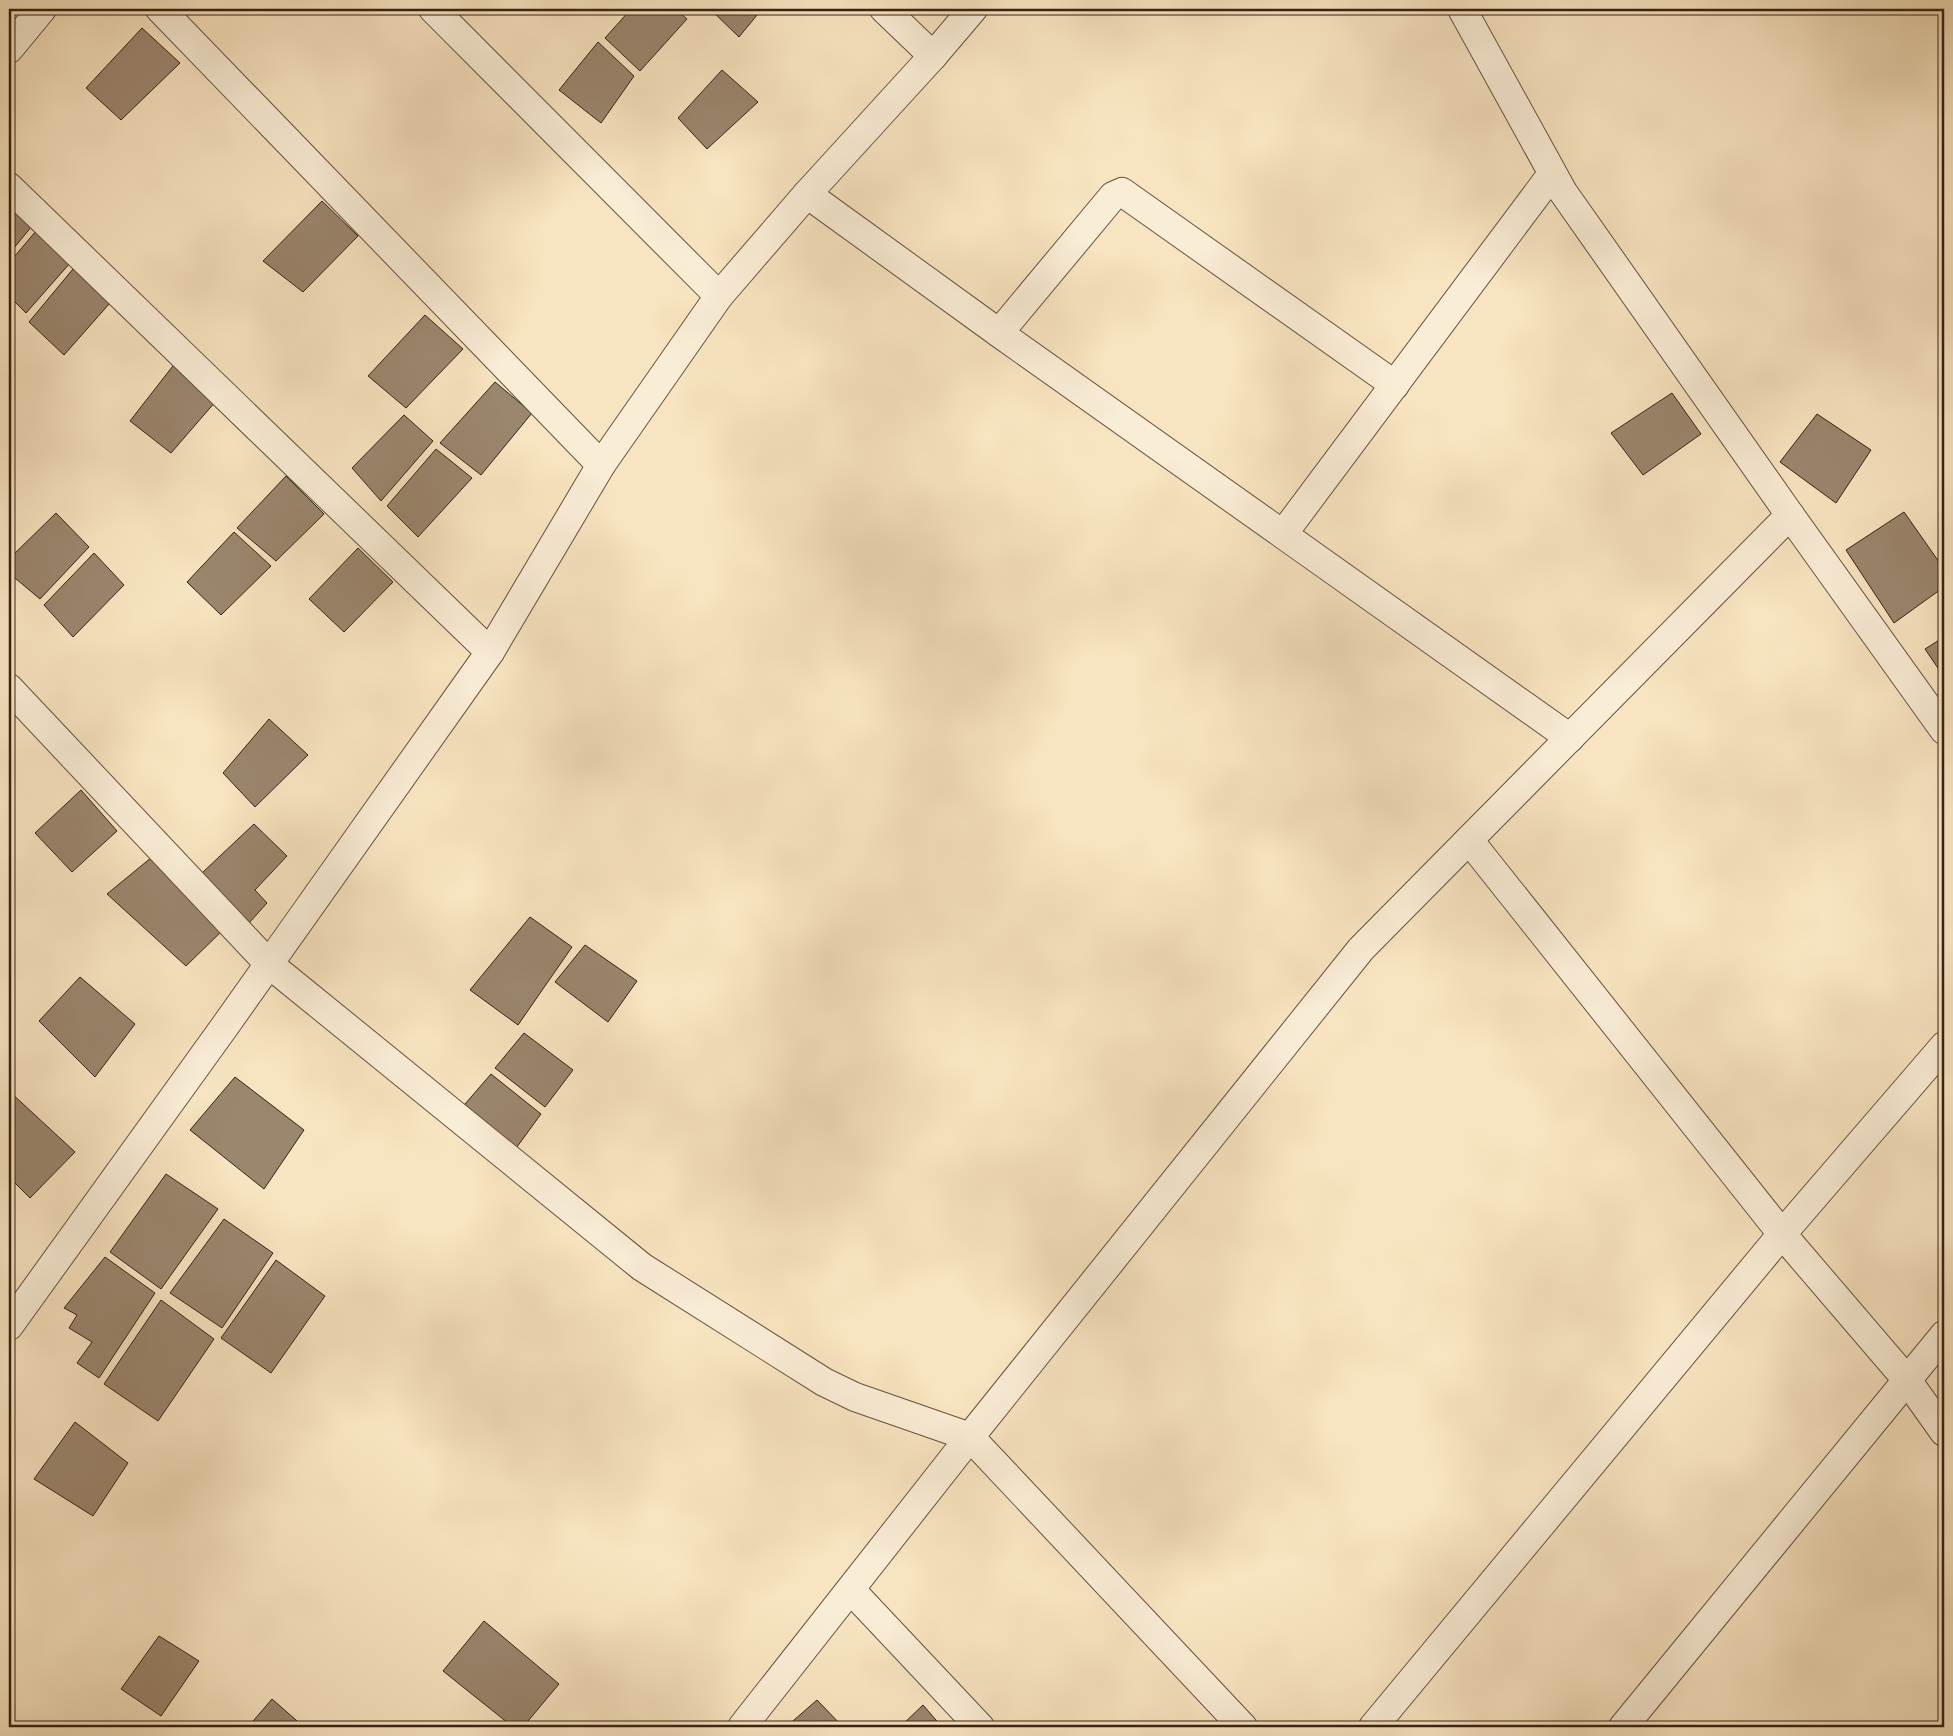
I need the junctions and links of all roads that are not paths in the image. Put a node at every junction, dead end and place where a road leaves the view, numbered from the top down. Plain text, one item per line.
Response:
1 (42, 9) edge
2 (160, 9) edge
3 (433, 9) edge
4 (884, 9) edge
5 (973, 9) edge
6 (1462, 9) edge
7 (9, 49) edge
8 (933, 56) junction
9 (1552, 174) junction
10 (9, 187) edge
11 (807, 194) junction
12 (719, 296) junction
13 (999, 332) junction
14 (1395, 385) junction
15 (601, 465) junction
16 (1790, 515) junction
17 (1283, 534) junction
18 (490, 652) junction
19 (9, 688) edge
20 (1944, 730) edge
21 (1570, 738) junction
22 (1469, 840) junction
23 (268, 964) junction
24 (1944, 1046) edge
25 (1782, 1234) junction
26 (9, 1326) edge
27 (1944, 1335) edge
28 (1907, 1380) junction
29 (1944, 1432) edge
30 (970, 1438) junction
31 (851, 1590) junction
32 (742, 1727) edge
33 (980, 1727) edge
34 (1243, 1727) edge
35 (1372, 1727) edge
36 (1623, 1727) edge

1 - 7 street
2 - 15 street
3 - 12 street
4 - 8 street
5 - 8 street
6 - 9 street
8 - 11 street
9 - 14 street
9 - 16 street
10 - 18 street
11 - 12 street
11 - 13 street
12 - 15 street
13 - 14 street
13 - 17 street
14 - 17 street
15 - 18 street
16 - 20 street
16 - 21 street
17 - 21 street
18 - 23 street
19 - 23 street
21 - 22 street
22 - 25 street
22 - 30 street
23 - 26 street
23 - 30 street
24 - 25 street
25 - 28 street
25 - 35 street
27 - 28 street
28 - 29 street
28 - 36 street
30 - 31 street
30 - 34 street
31 - 32 street
31 - 33 street

